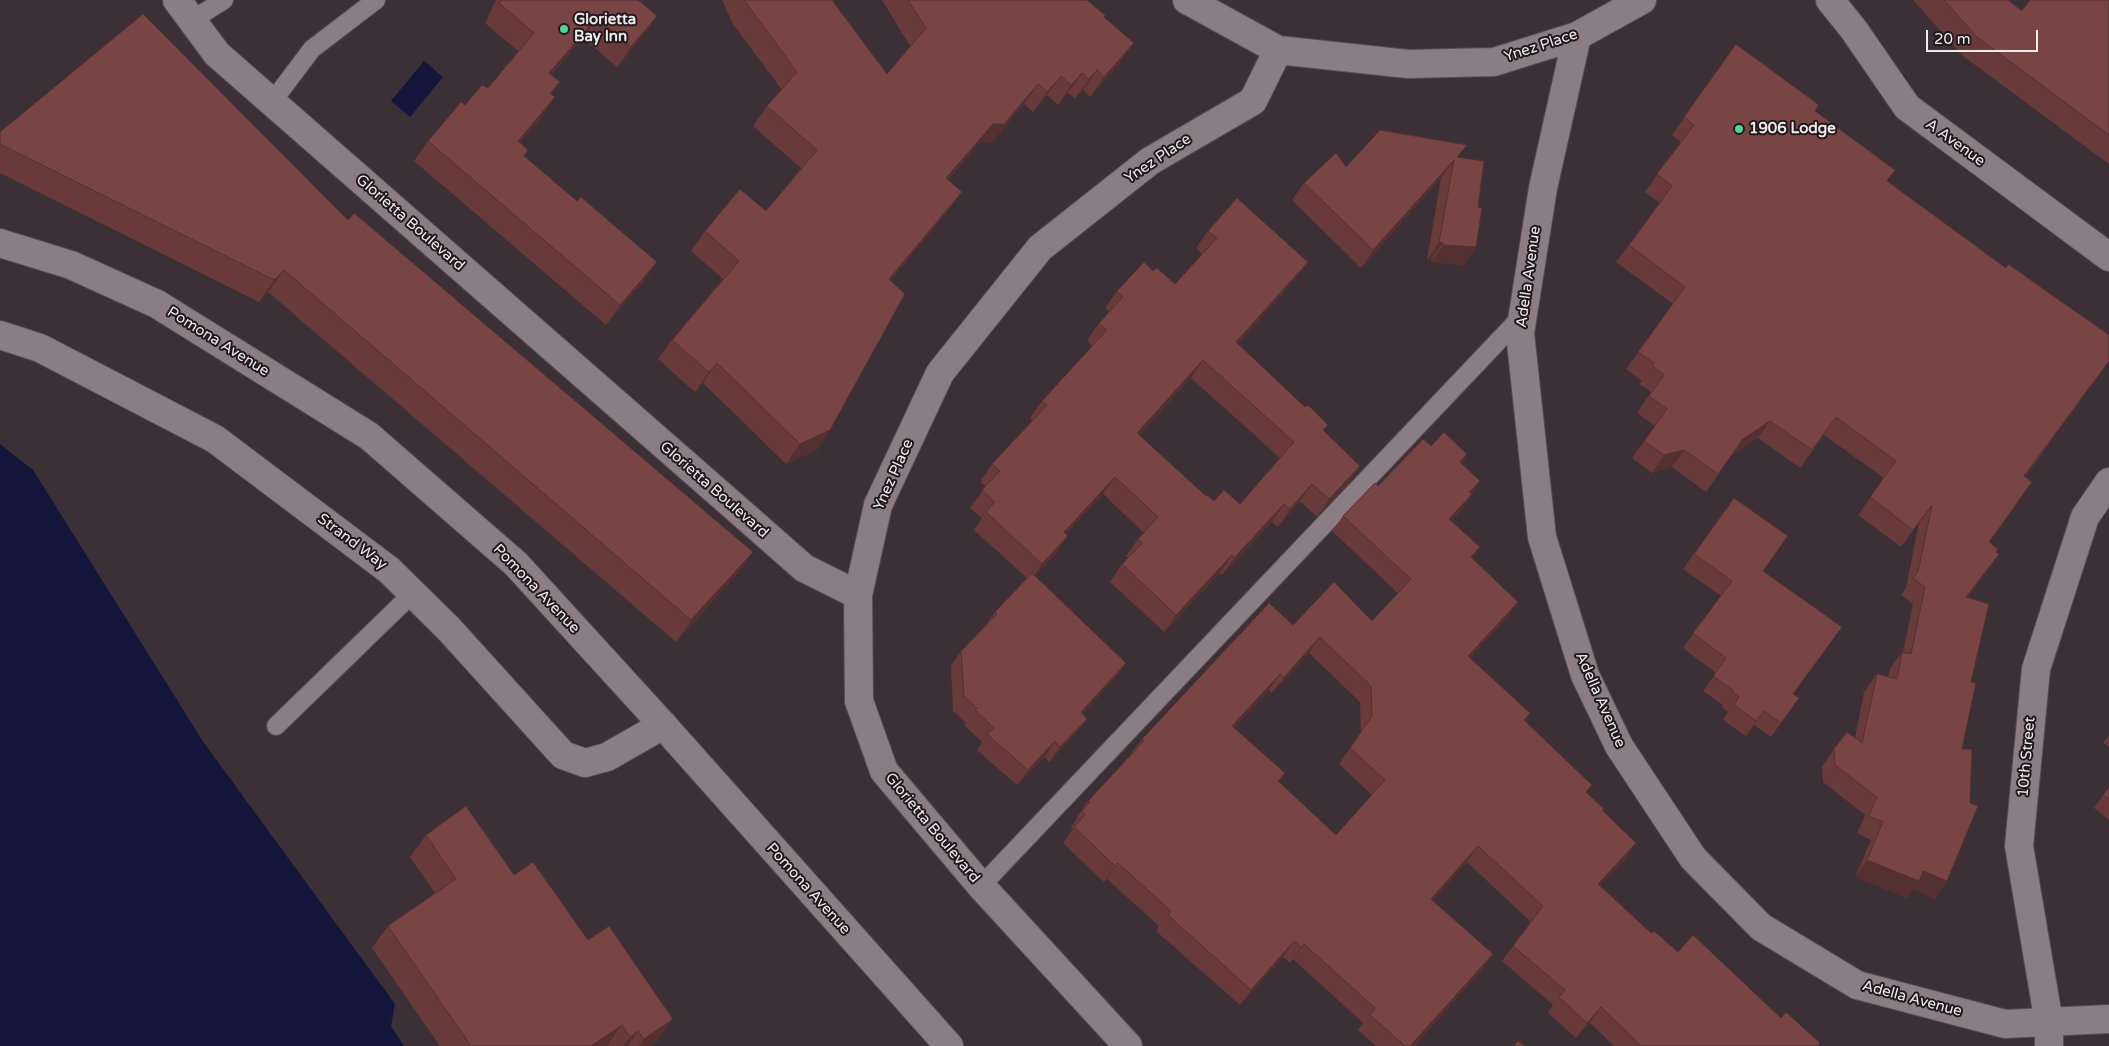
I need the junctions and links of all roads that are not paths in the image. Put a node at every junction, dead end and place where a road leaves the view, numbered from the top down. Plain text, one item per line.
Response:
1 (224, 0) edge
2 (376, 0) edge
3 (1187, 0) edge
4 (1642, 0) edge
5 (1830, 0) edge
6 (185, 10) edge
7 (1576, 36) junction
8 (1278, 50) junction
9 (272, 102) junction
10 (0, 242) edge
11 (2109, 257) edge
12 (1522, 316) junction
13 (0, 335) edge
14 (2109, 482) edge
15 (412, 593) junction
16 (858, 595) junction
17 (663, 725) junction
18 (276, 726) dead end
19 (980, 886) junction
20 (2109, 1019) edge
21 (2049, 1034) edge
22 (949, 1046) edge
23 (1128, 1046) edge

1 - 6 lane
2 - 9 lane
3 - 8 street
4 - 7 street, Ynez Place
5 - 11 street, A Avenue
6 - 9 street, Glorietta Boulevard
7 - 8 street, Ynez Place
7 - 12 street, Adella Avenue
8 - 16 street, Ynez Place
9 - 16 street, Glorietta Boulevard
10 - 17 street, Pomona Avenue
12 - 19 lane
12 - 21 street, Adella Avenue
13 - 15 street, Strand Way
14 - 21 street, 10th Street
15 - 17 street, Strand Way
15 - 18 lane
16 - 19 street, Glorietta Boulevard
17 - 22 street, Pomona Avenue
19 - 23 street, Glorietta Boulevard
20 - 21 street, Adella Avenue

